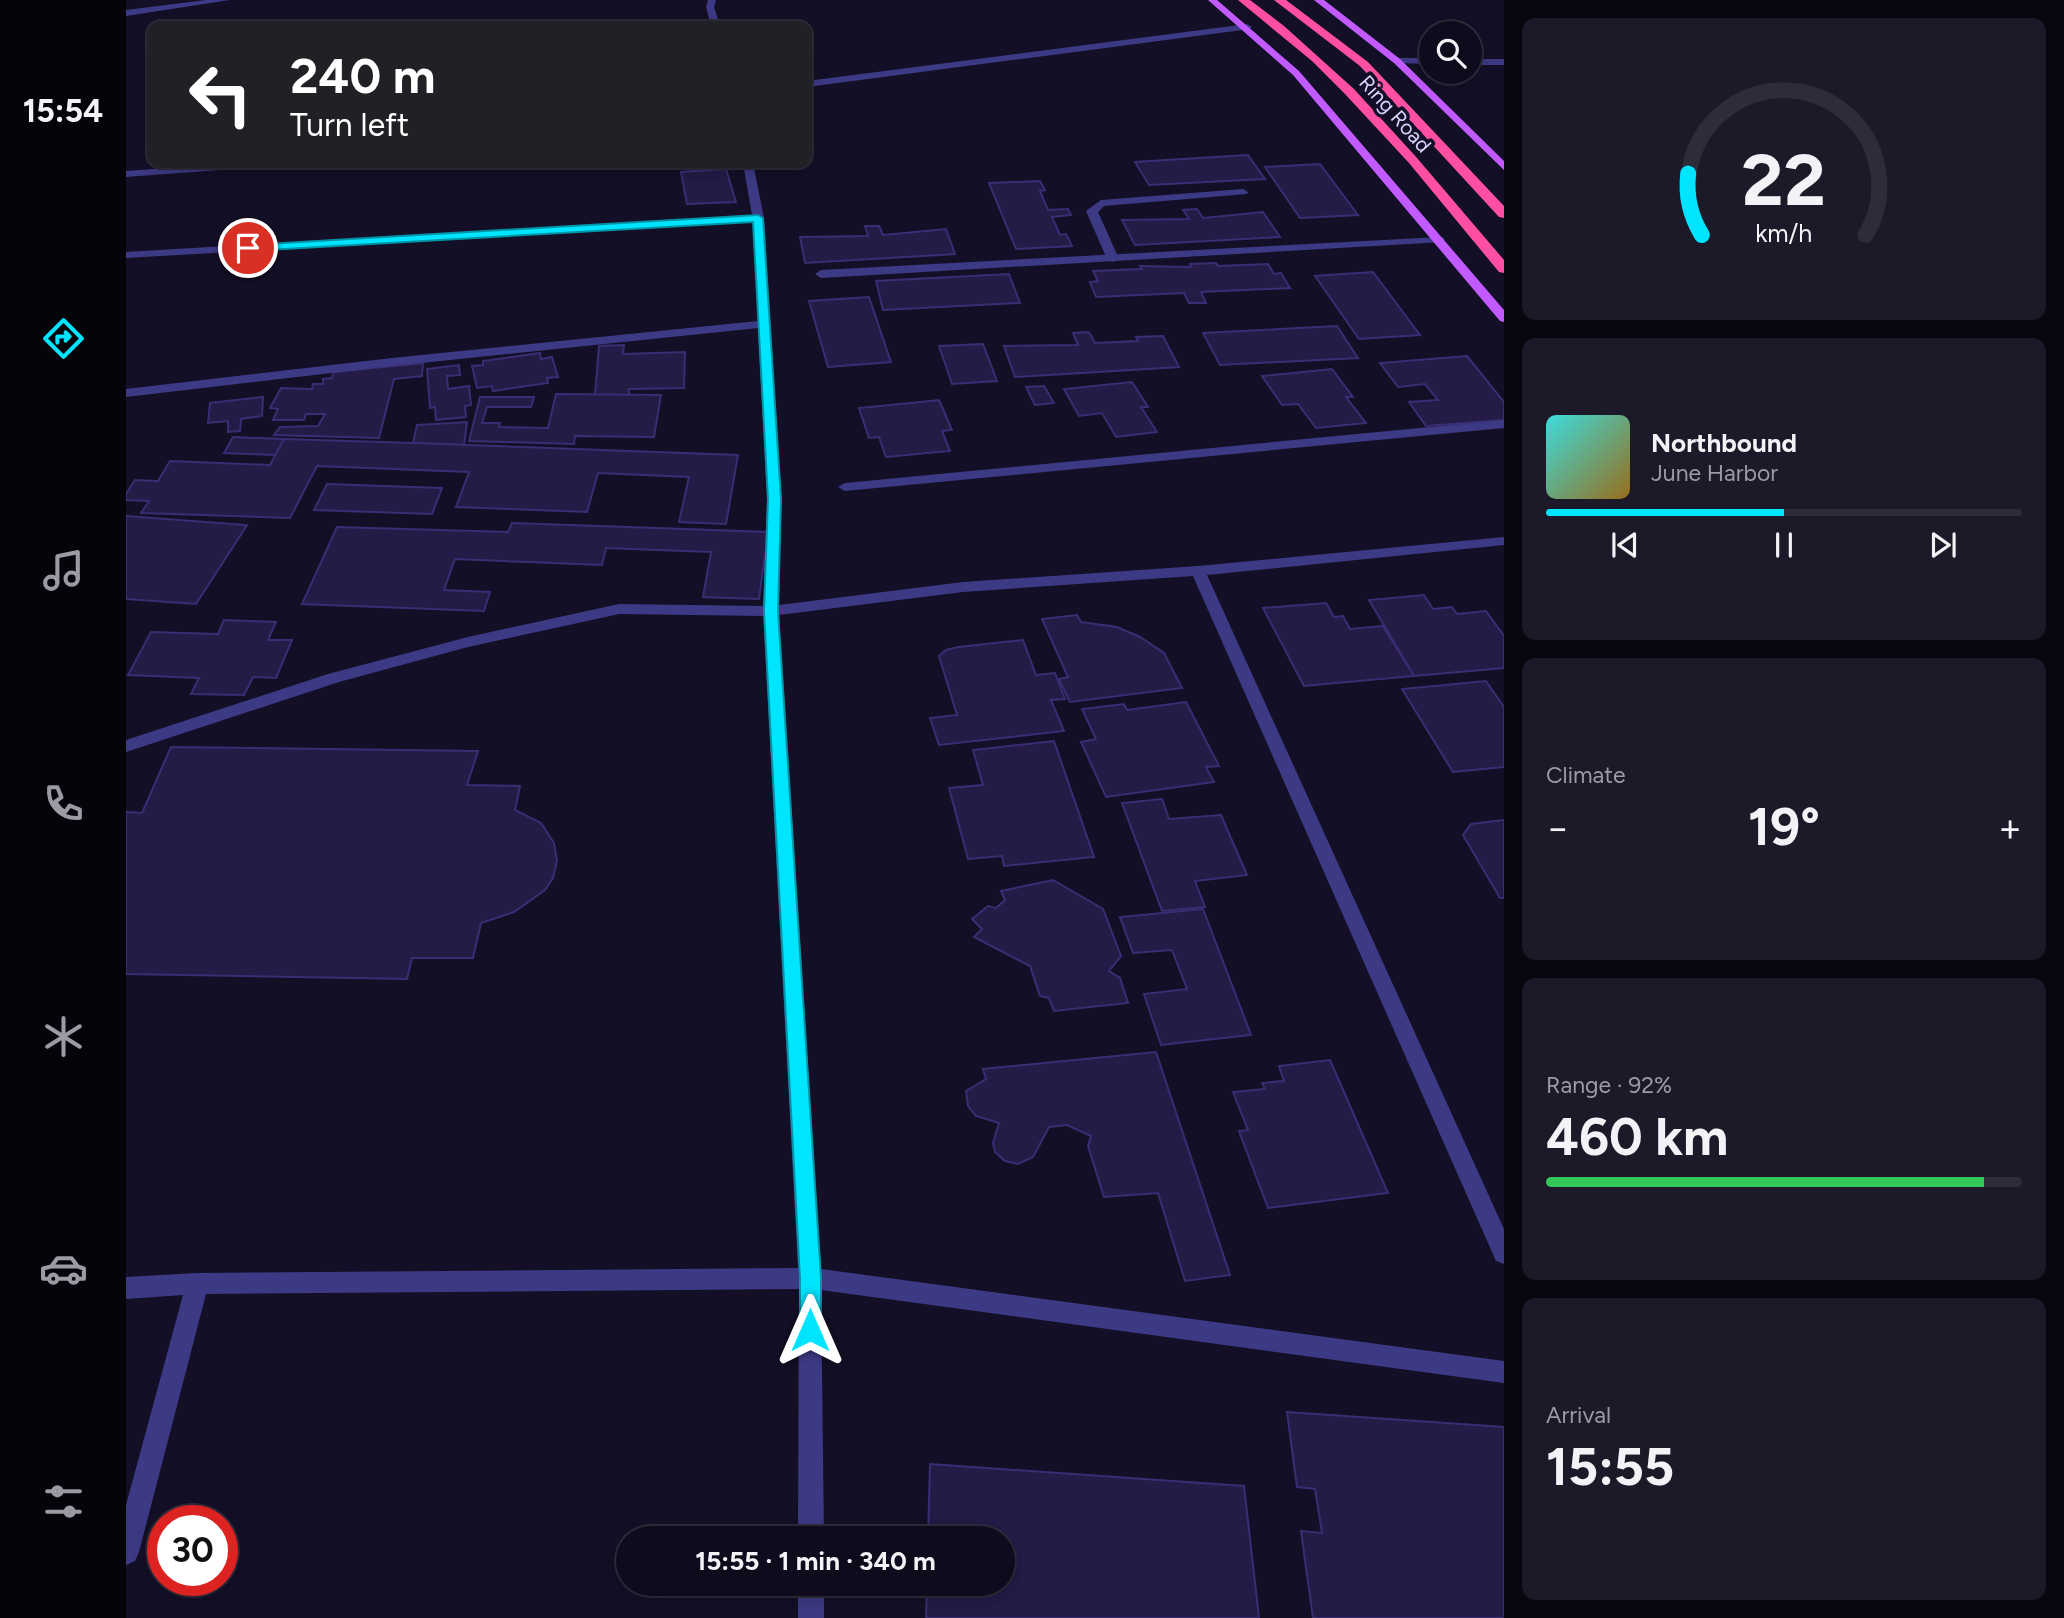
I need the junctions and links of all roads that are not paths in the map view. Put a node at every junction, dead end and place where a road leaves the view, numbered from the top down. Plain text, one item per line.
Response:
1 (226, 0) edge
2 (712, 0) edge
3 (1212, 0) edge
4 (1243, 0) edge
5 (1279, 0) edge
6 (1318, 0) edge
7 (126, 13) edge
8 (714, 21) edge
9 (1247, 27) junction
10 (1397, 61) junction
11 (1419, 61) edge
12 (1482, 62) edge
13 (1504, 62) edge
14 (812, 83) edge
15 (1504, 167) edge
16 (205, 168) edge
17 (749, 168) edge
18 (126, 174) edge
19 (1243, 192) dead end
20 (1504, 214) edge
21 (758, 218) junction
22 (1440, 240) junction
23 (126, 256) edge
24 (1113, 259) junction
25 (1504, 269) edge
26 (821, 274) dead end
27 (1504, 318) edge
28 (763, 324) junction
29 (126, 393) edge
30 (1504, 424) edge
31 (845, 487) dead end
32 (1504, 541) edge
33 (1198, 571) junction
34 (771, 611) junction
35 (126, 746) edge
36 (1504, 1254) edge
37 (810, 1278) junction
38 (197, 1284) junction
39 (126, 1288) edge
40 (1504, 1371) edge
41 (811, 1526) edge
42 (126, 1552) edge
43 (811, 1596) edge
44 (811, 1618) edge

1 - 7 street
2 - 8 street
3 - 9 main road
4 - 25 highway, Ring Road
5 - 20 highway, Ring Road
6 - 10 main road
9 - 14 street
9 - 22 main road
10 - 11 street
10 - 15 main road
12 - 13 street
16 - 18 street
17 - 21 street
19 - 24 street
21 - 23 street
21 - 28 street
22 - 24 street
22 - 27 main road
24 - 26 street
28 - 29 street
28 - 34 street
30 - 31 street
32 - 33 street
33 - 34 street
33 - 36 street
34 - 35 street
34 - 37 street
37 - 38 street
37 - 40 street
37 - 41 street
38 - 39 street
38 - 42 street
43 - 44 street

